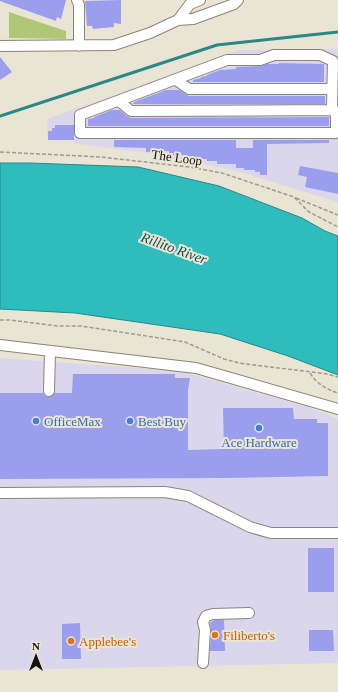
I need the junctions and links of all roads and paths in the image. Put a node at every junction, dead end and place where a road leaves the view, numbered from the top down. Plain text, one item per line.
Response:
1 (76, 0) edge
2 (200, 0) edge
3 (203, 0) edge
4 (238, 0) edge
5 (213, 12) junction
6 (178, 20) junction
7 (0, 46) edge
8 (79, 46) junction
9 (176, 80) junction
10 (332, 89) junction
11 (119, 101) junction
12 (334, 110) junction
13 (0, 152) edge
14 (294, 197) junction
15 (338, 215) edge
16 (338, 227) edge
17 (0, 320) edge
18 (0, 345) edge
19 (50, 351) junction
20 (310, 373) junction
21 (338, 377) edge
22 (50, 391) dead end
23 (338, 393) edge
24 (338, 409) edge
25 (0, 493) edge
26 (338, 533) edge
27 (249, 613) dead end
28 (204, 663) dead end

1 - 8 street
2 - 6 street
3 - 5 street
4 - 5 street
5 - 6 street
6 - 8 street
7 - 8 street
9 - 10 street
9 - 10 street
9 - 11 street
10 - 12 street
11 - 12 street
11 - 12 street
13 - 14 path, The Loop
14 - 15 path
14 - 16 path, The Loop
17 - 20 path
18 - 19 street
19 - 22 street
19 - 24 street
20 - 21 path
20 - 23 path
25 - 26 street
27 - 28 street

